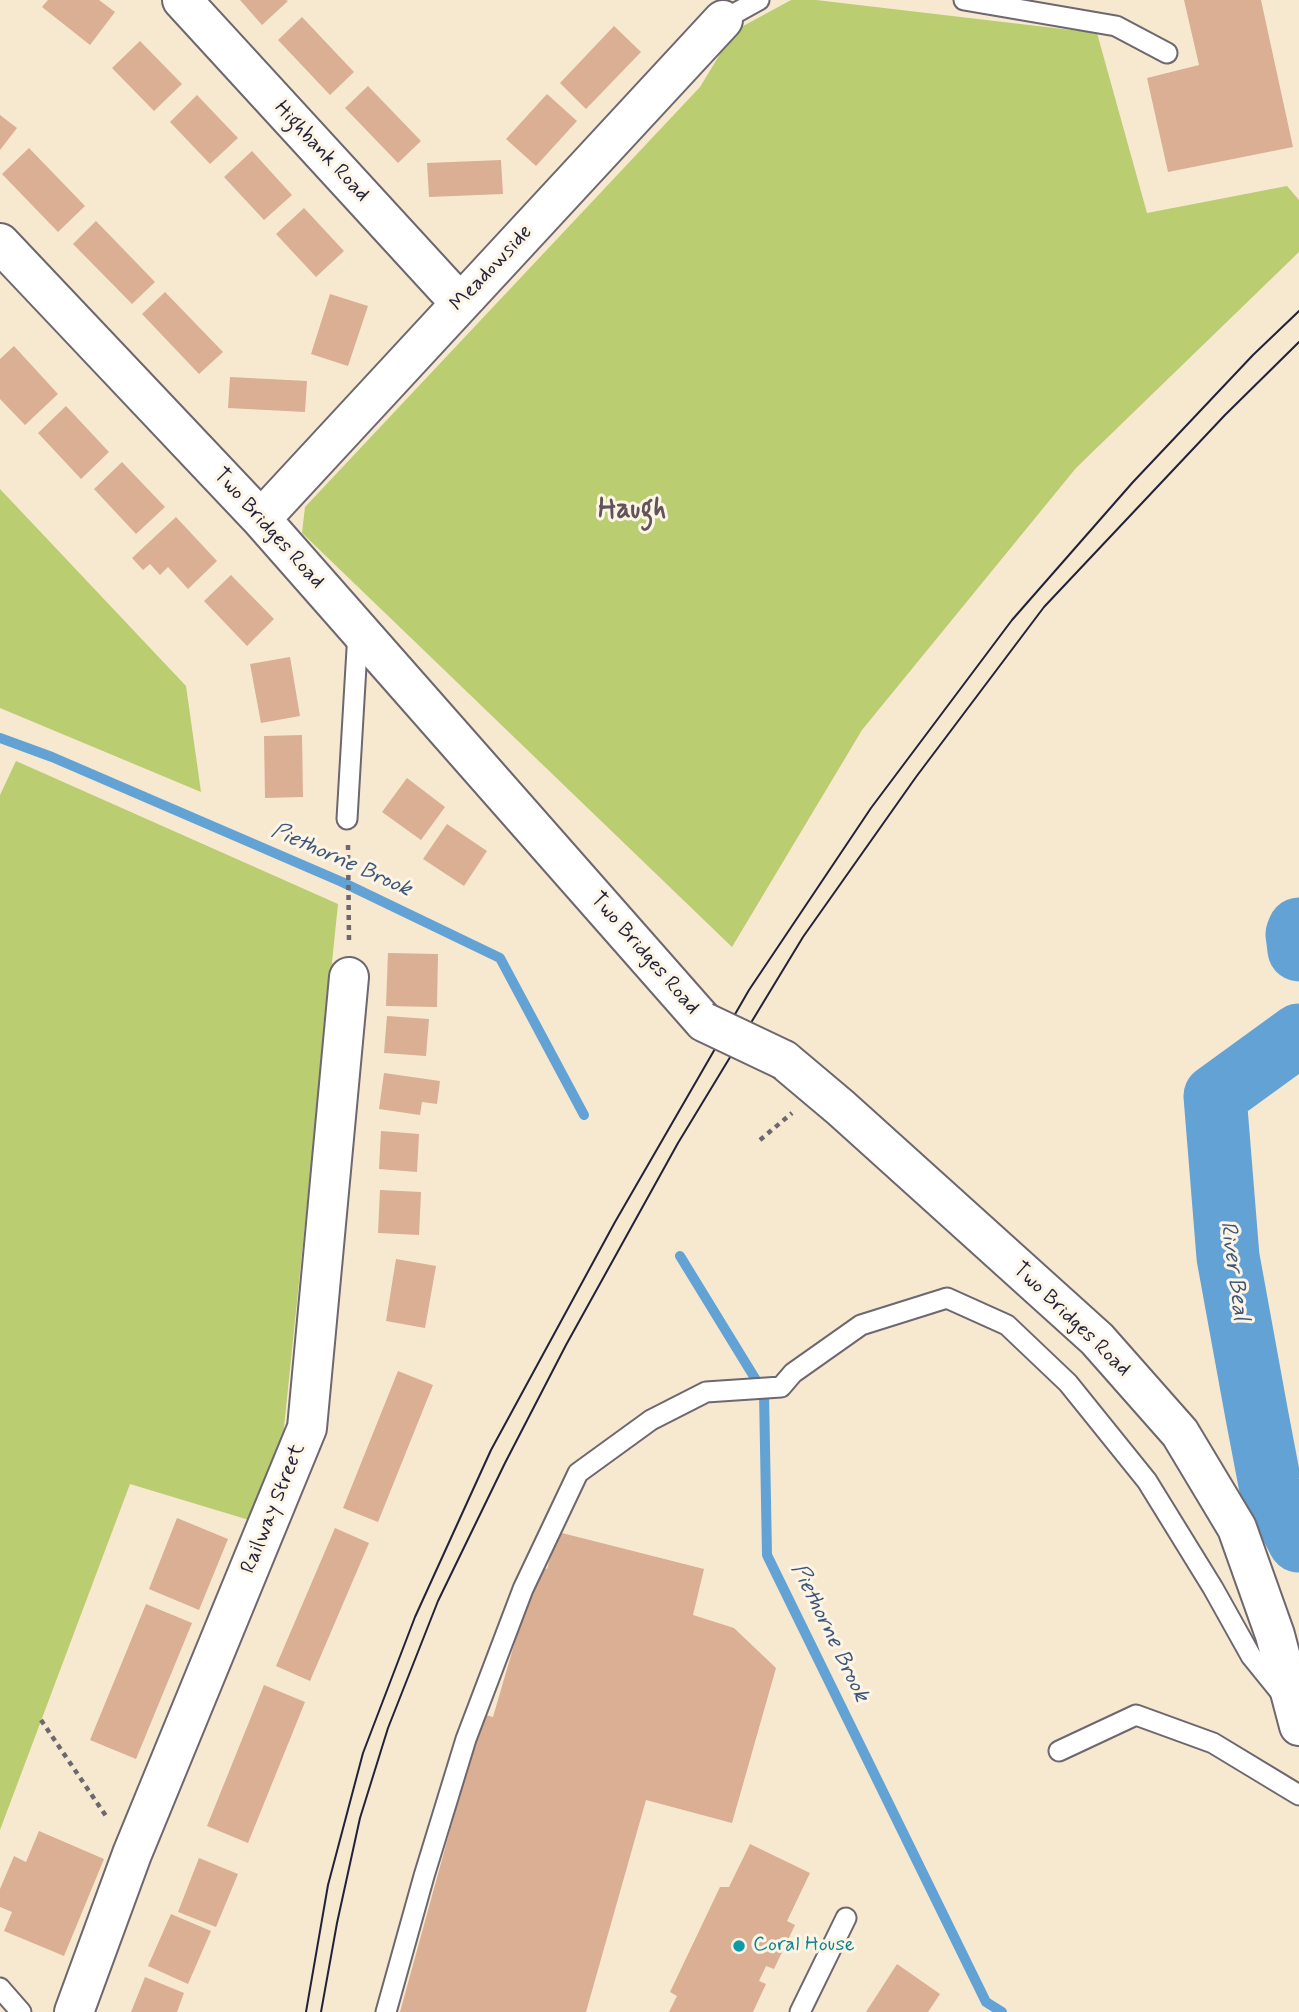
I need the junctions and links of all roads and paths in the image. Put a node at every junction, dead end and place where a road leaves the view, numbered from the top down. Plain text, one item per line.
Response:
1 (181, 0) edge
2 (759, 0) edge
3 (964, 0) edge
4 (723, 20) joint
5 (1167, 53) dead end
6 (0, 243) edge
7 (460, 303) junction
8 (261, 519) junction
9 (358, 628) junction
10 (347, 819) dead end
11 (348, 860) dead end
12 (349, 911) dead end
13 (349, 977) dead end
14 (795, 1110) dead end
15 (760, 1140) dead end
16 (1298, 1715) edge
17 (41, 1720) dead end
18 (1059, 1751) dead end
19 (1299, 1796) edge
20 (132, 1854) junction
21 (846, 1918) dead end
22 (0, 1988) edge
23 (21, 2012) edge
24 (74, 2012) edge
25 (386, 2012) edge
26 (800, 2012) edge

1 - 7 street, Highbank Road
2 - 4 lane
3 - 5 lane
4 - 7 street, Meadowside
6 - 8 street, Two Bridges Road
7 - 8 street, Meadowside
8 - 9 street, Two Bridges Road
9 - 10 lane
9 - 16 street, Two Bridges Road, bridge
11 - 12 path
13 - 20 street, Railway Street
14 - 15 path
16 - 25 lane
17 - 20 path
18 - 19 lane
20 - 24 street, Railway Street
21 - 26 lane
22 - 23 lane

